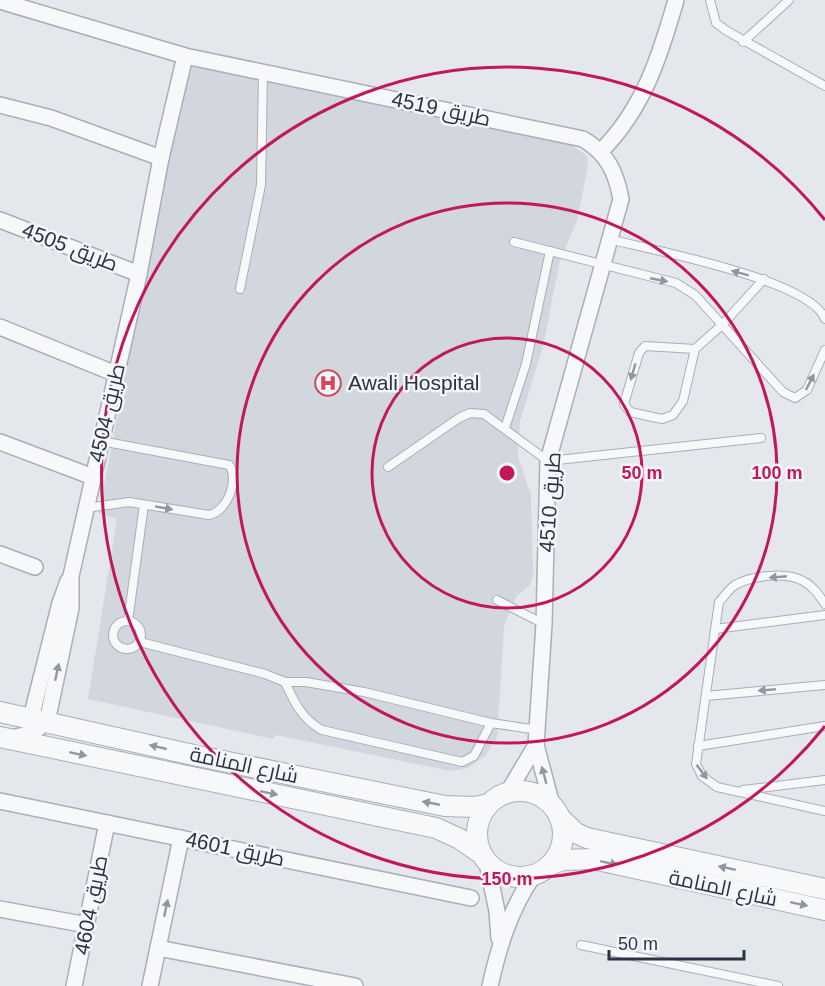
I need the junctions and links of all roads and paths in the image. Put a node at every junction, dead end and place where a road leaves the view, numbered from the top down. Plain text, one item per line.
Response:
1 (676, 0) edge
2 (710, 0) edge
3 (789, 0) edge
4 (0, 1) edge
5 (743, 42) junction
6 (185, 56) junction
7 (263, 72) junction
8 (825, 86) edge
9 (0, 105) edge
10 (600, 152) junction
11 (161, 158) junction
12 (0, 220) edge
13 (609, 239) junction
14 (514, 242) dead end
15 (550, 251) junction
16 (603, 265) junction
17 (139, 274) junction
18 (764, 279) junction
19 (240, 289) dead end
20 (825, 319) edge
21 (722, 325) junction
22 (0, 327) edge
23 (695, 349) junction
24 (825, 350) edge
25 (116, 374) junction
26 (505, 429) junction
27 (761, 438) dead end
28 (101, 441) junction
29 (0, 442) edge
30 (548, 461) junction
31 (388, 467) dead end
32 (93, 477) junction
33 (144, 505) junction
34 (86, 508) junction
35 (0, 554) edge
36 (36, 567) dead end
37 (497, 600) dead end
38 (825, 604) edge
39 (825, 615) edge
40 (128, 621) junction
41 (544, 624) junction
42 (715, 629) junction
43 (140, 642) junction
44 (285, 682) junction
45 (825, 685) edge
46 (705, 696) junction
47 (0, 712) edge
48 (491, 723) junction
49 (825, 726) edge
50 (37, 730) junction
51 (1, 737) edge
52 (537, 738) junction
53 (698, 746) junction
54 (825, 780) edge
55 (735, 791) junction
56 (508, 792) junction
57 (0, 801) edge
58 (489, 804) junction
59 (825, 811) edge
60 (556, 812) junction
61 (107, 823) junction
62 (181, 838) junction
63 (483, 858) junction
64 (552, 864) junction
65 (533, 876) junction
66 (825, 889) edge
67 (471, 898) dead end
68 (0, 909) edge
69 (825, 910) edge
70 (87, 925) junction
71 (500, 944) junction
72 (581, 945) dead end
73 (158, 948) junction
74 (74, 986) edge
75 (150, 986) edge
76 (355, 986) edge
77 (490, 986) edge
78 (778, 986) edge

1 - 10 street
2 - 5 lane
3 - 5 lane
4 - 6 street, طريق 4519
5 - 8 lane
6 - 7 street, طريق 4519
6 - 11 street, طريق 4504
7 - 10 street, طريق 4519
7 - 19 lane
9 - 11 street
10 - 13 street, طريق 4519
11 - 17 street, طريق 4504
12 - 17 street, طريق 4505
13 - 16 street, طريق 4510
18 -> 13 lane
14 - 15 lane
15 - 16 lane
15 - 26 lane
16 -> 21 lane
16 - 30 street, طريق 4510
17 - 25 street, طريق 4504
18 - 20 lane
18 - 21 lane
21 - 23 lane
21 -> 24 lane
22 - 25 street
23 -> 23 lane
25 - 28 street, طريق 4504
26 - 30 lane
26 - 31 lane
27 - 30 lane
28 - 32 street, طريق 4504
33 -> 28 lane
29 - 32 street
30 - 41 street, طريق 4510
32 - 34 street, طريق 4504
33 - 34 lane
33 - 40 lane
34 - 50 street, طريق 4504
35 - 36 street
37 - 41 lane
38 -> 42 lane
39 - 42 lane
40 - 43 lane
40 - 43 lane
41 - 52 street, طريق 4510
42 - 46 lane
43 - 44 lane
44 - 48 lane
44 - 48 lane
45 -> 46 lane
46 - 53 lane
47 - 50 street, شارع المنامة
48 - 52 lane
49 - 53 lane
50 - 51 street, شارع المنامة
58 -> 50 street, شارع المنامة
50 -> 63 street, شارع المنامة
52 - 56 street, طريق 4510
60 -> 52 street
53 -> 55 lane
54 - 55 lane
55 - 59 lane
56 - 58 street
56 - 60 street
57 - 61 street, طريق 4601
58 - 63 street
60 - 64 street
66 -> 60 street, شارع المنامة
61 - 62 street, طريق 4601
61 - 70 street, طريق 4604
62 - 67 street, طريق 4601
73 -> 62 street
63 - 65 street
63 - 71 street
64 - 65 street
64 -> 69 street, شارع المنامة
65 - 71 street
68 - 70 street
70 - 74 street, طريق 4604
71 - 77 street
72 - 78 lane
73 - 75 street
73 - 76 street

